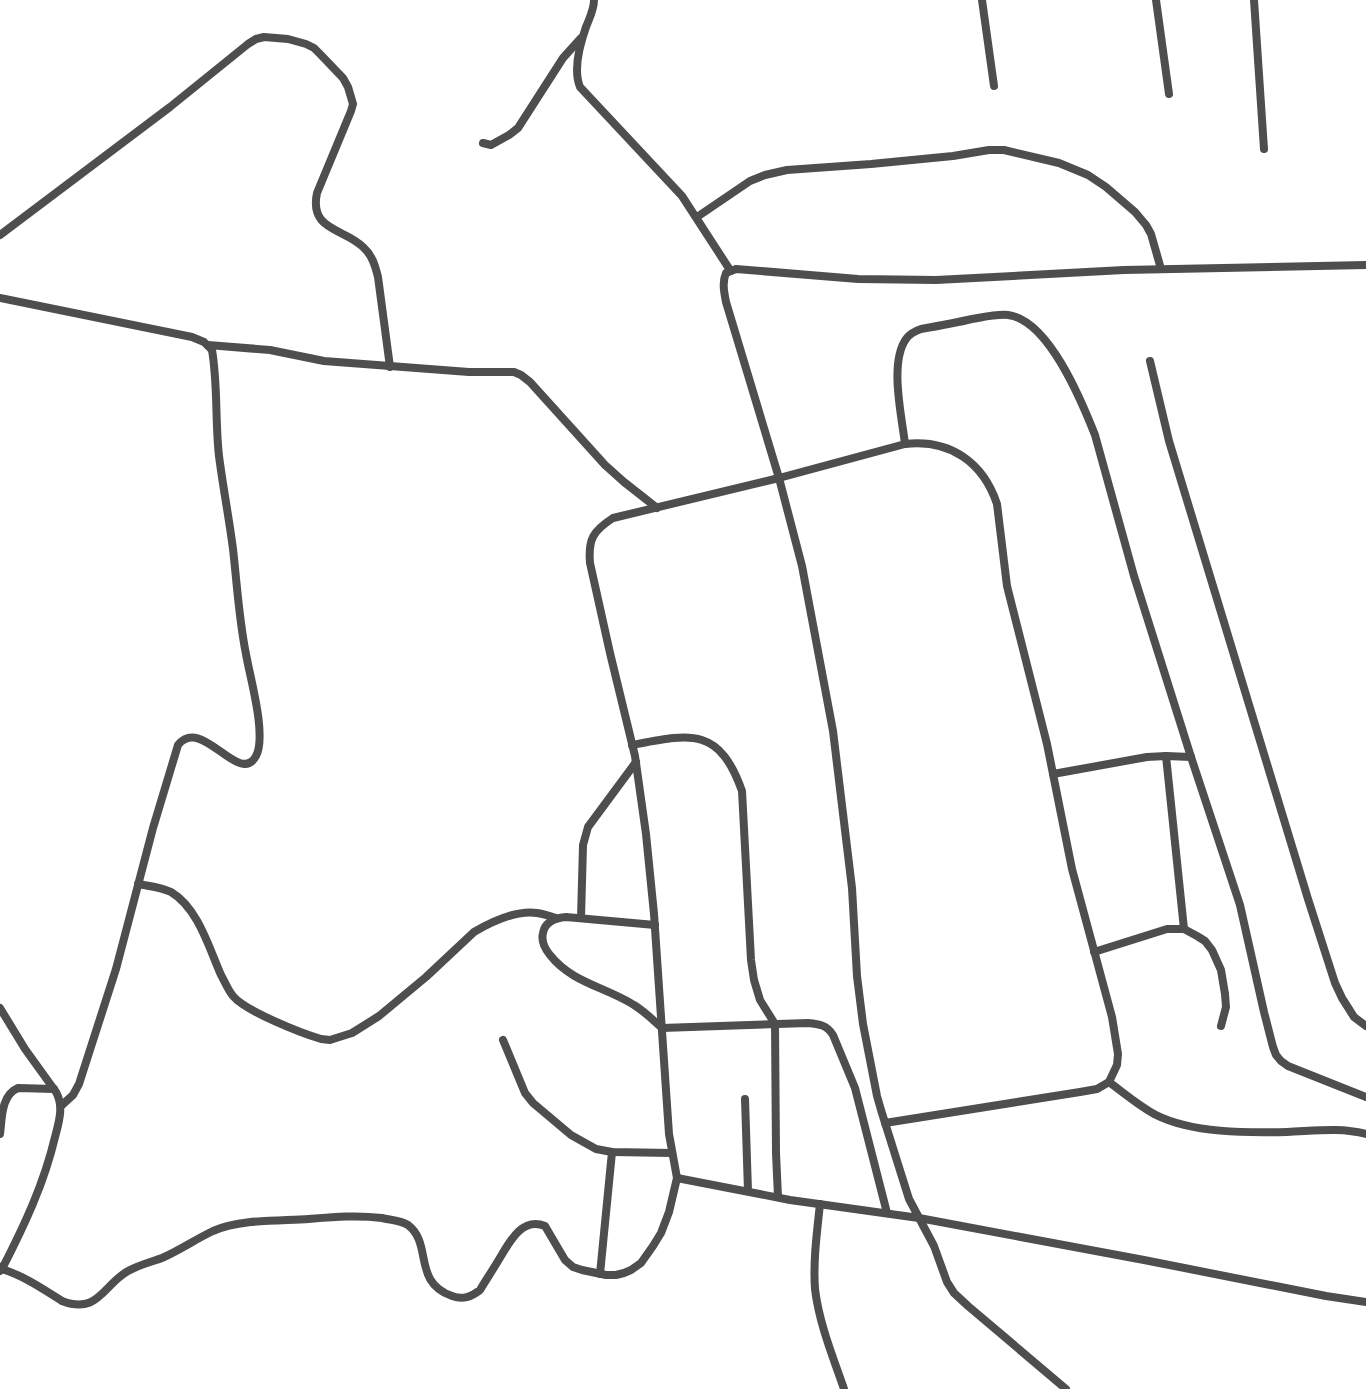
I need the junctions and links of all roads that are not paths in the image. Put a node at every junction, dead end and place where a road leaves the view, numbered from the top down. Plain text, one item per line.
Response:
1 (594, 0) edge
2 (982, 0) edge
3 (1156, 0) edge
4 (1254, 0) edge
5 (583, 36) junction
6 (994, 86) dead end
7 (1169, 94) dead end
8 (483, 143) dead end
9 (1264, 149) dead end
10 (697, 217) junction
11 (0, 235) edge
12 (1366, 266) edge
13 (1161, 269) junction
14 (730, 270) junction
15 (0, 298) edge
16 (208, 345) junction
17 (1150, 361) dead end
18 (390, 367) junction
19 (906, 444) junction
20 (779, 478) junction
21 (657, 508) junction
22 (632, 745) junction
23 (1166, 756) junction
24 (1191, 757) junction
25 (636, 762) junction
26 (1053, 774) junction
27 (138, 884) junction
28 (556, 918) junction
29 (581, 918) junction
30 (655, 925) junction
31 (1184, 929) junction
32 (1094, 952) junction
33 (0, 1008) edge
34 (775, 1024) junction
35 (1221, 1026) dead end
36 (1366, 1026) edge
37 (662, 1028) junction
38 (503, 1040) dead end
39 (1108, 1082) junction
40 (54, 1089) junction
41 (1366, 1098) edge
42 (745, 1099) dead end
43 (61, 1106) junction
44 (885, 1123) junction
45 (0, 1134) edge
46 (1366, 1134) edge
47 (612, 1152) junction
48 (672, 1153) junction
49 (677, 1178) junction
50 (748, 1191) junction
51 (778, 1197) junction
52 (820, 1204) junction
53 (887, 1213) junction
54 (919, 1218) junction
55 (1, 1269) edge
56 (600, 1274) junction
57 (1366, 1302) edge
58 (844, 1389) edge
59 (1066, 1389) edge

1 - 5 street
2 - 6 street
3 - 7 street
4 - 9 street
5 - 8 street
5 - 10 street
10 - 13 street
10 - 14 street
11 - 18 street
12 - 13 street
13 - 14 street
14 - 20 street
15 - 16 street
16 - 18 street
16 - 27 street
17 - 36 street
18 - 21 street
19 - 20 street
19 - 24 street
19 - 26 street
20 - 21 street
20 - 44 street
21 - 22 street
22 - 25 street
22 - 34 street
23 - 24 street
23 - 26 street
23 - 31 street
24 - 41 street
25 - 29 street
25 - 30 street
26 - 32 street
27 - 28 street
27 - 43 street
28 - 29 street
28 - 37 street
29 - 30 street
30 - 37 street
31 - 32 street
31 - 35 street
32 - 39 street
33 - 40 street
34 - 37 street
34 - 51 street
34 - 53 street
37 - 48 street
38 - 47 street
39 - 44 street
39 - 46 street
40 - 43 street
40 - 45 street
42 - 50 street
43 - 55 street
44 - 54 street
47 - 48 street
47 - 56 street
48 - 49 street
49 - 50 street
49 - 56 street
50 - 51 street
51 - 52 street
52 - 53 street
52 - 58 street
53 - 54 street
54 - 57 street
54 - 59 street
55 - 56 street

